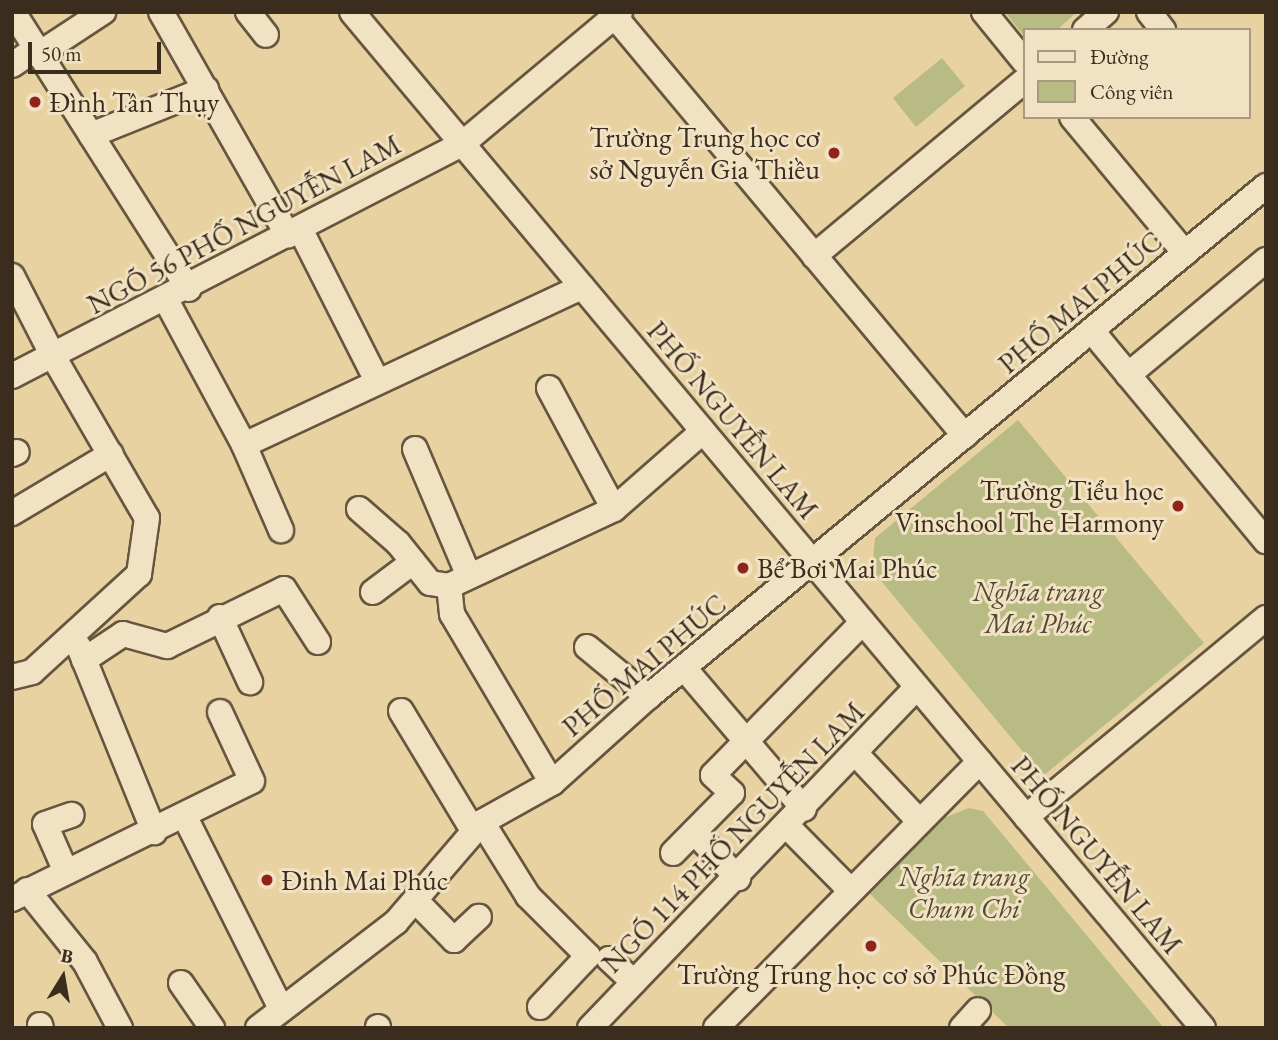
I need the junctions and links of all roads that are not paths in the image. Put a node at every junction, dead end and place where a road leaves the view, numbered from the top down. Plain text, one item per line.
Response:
1 (13, 12) edge
2 (103, 12) edge
3 (161, 12) edge
4 (248, 12) edge
5 (352, 12) edge
6 (984, 12) edge
7 (1106, 12) edge
8 (1149, 12) edge
9 (615, 14) edge
10 (1087, 28) edge
11 (1161, 28) edge
12 (266, 35) dead end
13 (38, 52) junction
14 (1023, 60) edge
15 (12, 65) edge
16 (1023, 81) edge
17 (206, 89) junction
18 (1074, 119) edge
19 (91, 135) junction
20 (462, 144) junction
21 (1266, 186) edge
22 (294, 232) junction
23 (1185, 253) junction
24 (814, 256) junction
25 (1266, 260) edge
26 (15, 287) edge
27 (582, 287) junction
28 (189, 289) junction
29 (166, 300) junction
30 (1092, 331) junction
31 (53, 356) junction
32 (1128, 375) junction
33 (12, 376) edge
34 (377, 381) junction
35 (549, 388) dead end
36 (703, 430) junction
37 (965, 436) junction
38 (244, 445) junction
39 (415, 449) dead end
40 (111, 454) junction
41 (359, 509) dead end
42 (614, 509) junction
43 (12, 513) edge
44 (281, 530) dead end
45 (1266, 541) edge
46 (413, 562) junction
47 (813, 563) junction
48 (459, 581) junction
49 (373, 592) dead end
50 (220, 617) junction
51 (1266, 618) edge
52 (863, 622) junction
53 (75, 637) junction
54 (318, 642) dead end
55 (587, 647) dead end
56 (84, 660) junction
57 (684, 667) junction
58 (12, 677) edge
59 (250, 682) dead end
60 (918, 687) junction
61 (648, 697) junction
62 (401, 711) dead end
63 (220, 712) dead end
64 (747, 741) junction
65 (856, 754) junction
66 (980, 761) junction
67 (552, 783) junction
68 (71, 815) dead end
69 (188, 816) junction
70 (795, 817) junction
71 (1026, 817) junction
72 (920, 822) junction
73 (478, 827) junction
74 (154, 832) junction
75 (694, 832) junction
76 (673, 853) dead end
77 (66, 872) junction
78 (738, 878) junction
79 (851, 891) junction
80 (20, 895) edge
81 (415, 900) junction
82 (479, 917) dead end
83 (608, 959) dead end
84 (634, 982) junction
85 (181, 983) dead end
86 (540, 1007) dead end
87 (281, 1009) junction
88 (120, 1028) edge
89 (212, 1028) edge
90 (258, 1028) edge
91 (590, 1028) edge
92 (716, 1028) edge
93 (1203, 1028) edge

1 - 13 street
2 - 13 street
3 - 17 street
4 - 12 street
5 - 20 street, PHỐ NGUYỄN LAM
6 - 14 street
7 - 10 street
8 - 11 street
9 - 20 street, NGÕ 56 PHỐ NGUYỄN LAM
9 - 24 street
13 - 15 street
13 - 19 street
16 - 24 street
17 - 19 street
17 - 22 street
18 - 23 street
19 - 28 street
20 - 22 street, NGÕ 56 PHỐ NGUYỄN LAM
20 - 27 street, PHỐ NGUYỄN LAM
21 - 23 street, PHỐ MAI PHÚC
22 - 28 street, NGÕ 56 PHỐ NGUYỄN LAM
22 - 34 street
23 - 30 street, PHỐ MAI PHÚC
24 - 37 street
25 - 32 street
26 - 31 street
27 - 34 street
27 - 36 street, PHỐ NGUYỄN LAM
28 - 29 street, NGÕ 56 PHỐ NGUYỄN LAM
29 - 31 street, NGÕ 56 PHỐ NGUYỄN LAM
29 - 38 street
30 - 32 street
30 - 37 street, PHỐ MAI PHÚC
31 - 33 street, NGÕ 56 PHỐ NGUYỄN LAM
31 - 40 street
32 - 45 street
34 - 38 street
35 - 42 street
36 - 42 street
36 - 47 street, PHỐ NGUYỄN LAM
37 - 47 street, PHỐ MAI PHÚC
38 - 44 street
39 - 48 street
40 - 43 street
40 - 53 street
41 - 46 street
42 - 48 street
46 - 48 street
46 - 49 street
47 - 52 street, PHỐ NGUYỄN LAM
47 - 57 street, PHỐ MAI PHÚC
48 - 67 street
50 - 54 street
50 - 56 street
50 - 59 street
51 - 71 street
52 - 60 street, PHỐ NGUYỄN LAM
52 - 64 street
53 - 56 street
53 - 58 street
55 - 61 street
56 - 74 street
57 - 61 street, PHỐ MAI PHÚC
57 - 64 street
60 - 65 street, NGÕ 114 PHỐ NGUYỄN LAM
60 - 66 street, PHỐ NGUYỄN LAM
61 - 67 street, PHỐ MAI PHÚC
62 - 73 street
63 - 69 street
64 - 70 street
64 - 75 street
65 - 70 street, NGÕ 114 PHỐ NGUYỄN LAM
65 - 72 street
66 - 71 street, PHỐ NGUYỄN LAM
66 - 72 street
67 - 73 street, PHỐ MAI PHÚC
68 - 77 street
69 - 74 street
69 - 87 street
70 - 78 street, NGÕ 114 PHỐ NGUYỄN LAM
70 - 79 street
71 - 93 street, PHỐ NGUYỄN LAM
72 - 79 street
73 - 81 street, PHỐ MAI PHÚC
73 - 86 street
74 - 77 street
75 - 76 street
75 - 78 street
77 - 80 street
78 - 84 street, NGÕ 114 PHỐ NGUYỄN LAM
79 - 92 street
80 - 88 street
81 - 82 street
81 - 87 street, PHỐ MAI PHÚC
83 - 84 street
84 - 91 street, NGÕ 114 PHỐ NGUYỄN LAM
85 - 89 street
87 - 90 street, PHỐ MAI PHÚC

